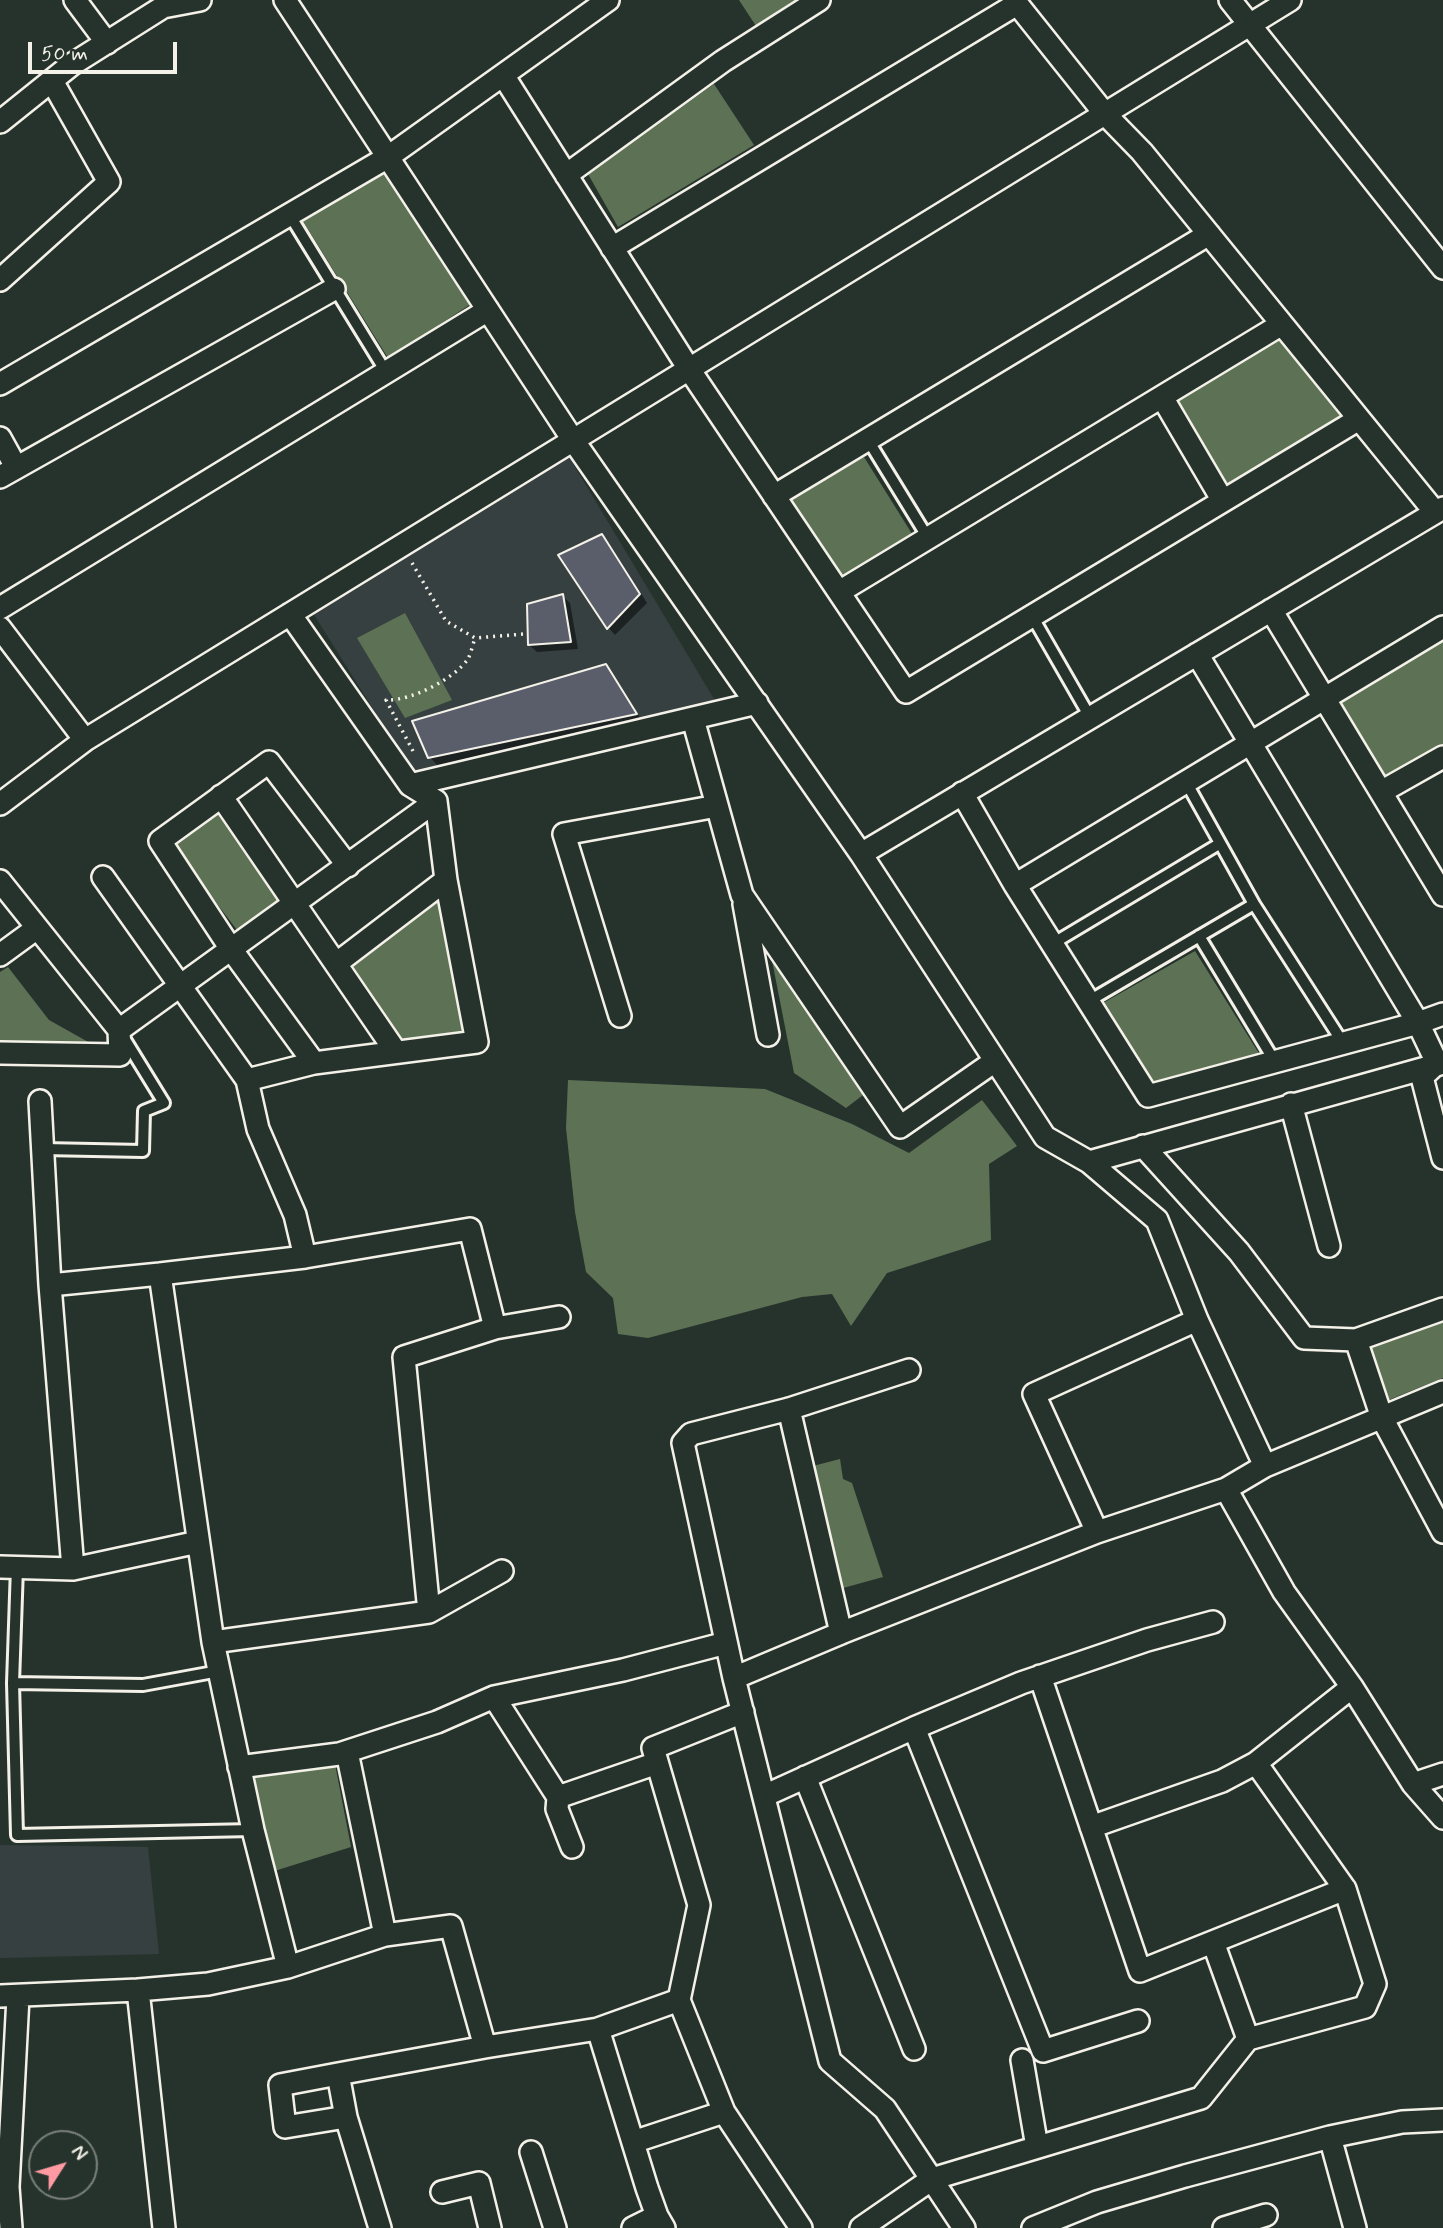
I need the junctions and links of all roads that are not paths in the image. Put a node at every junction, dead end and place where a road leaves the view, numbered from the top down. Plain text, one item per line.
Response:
1 (75, 0) edge
2 (200, 0) edge
3 (285, 0) edge
4 (608, 0) edge
5 (819, 0) edge
6 (1230, 0) edge
7 (1290, 0) edge
8 (1016, 2) edge
9 (163, 3) edge
10 (1250, 24) junction
11 (107, 43) junction
12 (503, 75) junction
13 (52, 81) junction
14 (1105, 114) junction
15 (0, 122) edge
16 (388, 157) junction
17 (566, 175) junction
18 (289, 214) junction
19 (1209, 234) junction
20 (612, 248) junction
21 (1443, 268) edge
22 (0, 280) edge
23 (334, 289) junction
24 (488, 310) junction
25 (1282, 324) junction
26 (689, 369) junction
27 (386, 372) junction
28 (0, 384) edge
29 (1162, 397) junction
30 (1359, 419) junction
31 (0, 438) edge
32 (573, 440) junction
33 (868, 440) junction
34 (8, 472) edge
35 (774, 496) junction
36 (1223, 501) junction
37 (1439, 510) edge
38 (928, 538) junction
39 (839, 592) junction
40 (0, 608) edge
41 (1271, 610) junction
42 (290, 614) junction
43 (1032, 616) junction
44 (1443, 627) edge
45 (0, 628) edge
46 (1197, 654) junction
47 (1325, 699) junction
48 (757, 704) junction
49 (1090, 717) junction
50 (693, 719) junction
51 (85, 740) junction
52 (1250, 743) junction
53 (1443, 757) edge
54 (1186, 782) junction
55 (410, 785) junction
56 (1381, 792) junction
57 (962, 793) junction
58 (221, 796) junction
59 (436, 801) junction
60 (0, 804) edge
61 (717, 806) junction
62 (1219, 844) junction
63 (861, 854) junction
64 (1435, 862) edge
65 (348, 866) junction
66 (103, 877) dead end
67 (446, 880) junction
68 (0, 881) edge
69 (1015, 885) junction
70 (742, 895) junction
71 (1443, 895) edge
72 (293, 903) junction
73 (1254, 904) junction
74 (37, 928) junction
75 (1199, 936) junction
76 (1052, 944) junction
77 (232, 949) junction
78 (0, 955) edge
79 (337, 963) junction
80 (180, 986) junction
81 (1088, 1001) junction
82 (1443, 1014) edge
83 (620, 1016) dead end
84 (1418, 1023) junction
85 (118, 1030) junction
86 (768, 1035) dead end
87 (1343, 1043) junction
88 (396, 1052) junction
89 (0, 1053) edge
90 (995, 1060) junction
91 (1275, 1062) junction
92 (314, 1063) junction
93 (1440, 1063) edge
94 (247, 1080) junction
95 (40, 1101) dead end
96 (1292, 1104) junction
97 (1143, 1146) junction
98 (43, 1149) junction
99 (1443, 1158) edge
100 (1089, 1162) junction
101 (1329, 1245) dead end
102 (305, 1257) junction
103 (160, 1274) junction
104 (50, 1285) junction
105 (1443, 1309) edge
106 (559, 1317) dead end
107 (1198, 1320) junction
108 (495, 1328) junction
109 (1356, 1340) junction
110 (909, 1370) dead end
111 (1443, 1392) edge
112 (789, 1409) junction
113 (1382, 1418) junction
114 (1265, 1466) junction
115 (1226, 1489) junction
116 (1436, 1503) edge
117 (1097, 1532) junction
118 (1443, 1532) edge
119 (198, 1542) junction
120 (9, 1567) edge
121 (73, 1569) junction
122 (502, 1571) dead end
123 (429, 1612) junction
124 (1213, 1622) dead end
125 (841, 1633) junction
126 (213, 1642) junction
127 (726, 1643) junction
128 (219, 1671) junction
129 (1040, 1676) junction
130 (734, 1678) junction
131 (13, 1683) junction
132 (1352, 1687) junction
133 (495, 1697) junction
134 (743, 1712) junction
135 (914, 1728) junction
136 (347, 1752) junction
137 (657, 1763) junction
138 (1255, 1763) junction
139 (239, 1767) junction
140 (1443, 1774) edge
141 (805, 1777) junction
142 (1413, 1784) junction
143 (764, 1796) junction
144 (558, 1797) junction
145 (1443, 1818) edge
146 (1091, 1827) junction
147 (253, 1830) junction
148 (572, 1847) dead end
149 (1345, 1889) junction
150 (386, 1935) junction
151 (1213, 1942) junction
152 (288, 1967) junction
153 (138, 1990) junction
154 (9, 1996) edge
155 (680, 2000) junction
156 (1138, 2021) dead end
157 (598, 2029) junction
158 (1248, 2039) junction
159 (485, 2047) junction
160 (915, 2049) dead end
161 (1022, 2060) dead end
162 (338, 2074) junction
163 (724, 2112) junction
164 (346, 2118) junction
165 (1443, 2120) edge
166 (1330, 2137) junction
167 (633, 2142) junction
168 (1037, 2147) junction
169 (531, 2152) dead end
170 (932, 2179) junction
171 (4, 2187) edge
172 (442, 2192) dead end
173 (1266, 2215) dead end
174 (661, 2222) edge
175 (11, 2228) edge
176 (164, 2228) edge
177 (380, 2228) edge
178 (490, 2228) edge
179 (555, 2228) edge
180 (633, 2228) edge
181 (801, 2228) edge
182 (861, 2228) edge
183 (964, 2228) edge
184 (1033, 2228) edge
185 (1224, 2228) edge
186 (1355, 2228) edge

1 - 11 street
2 - 9 street
3 - 16 street
4 - 12 street
5 - 17 street
6 - 10 street
7 - 10 street
8 - 14 street
8 - 20 street
9 - 11 street
10 - 14 street
10 - 21 street
11 - 13 street
12 - 16 street
12 - 17 street
13 - 15 street
13 - 22 street
14 - 19 street
14 - 26 street
16 - 18 street
16 - 24 street
17 - 20 street
18 - 23 lane
18 - 28 street
19 - 25 street
19 - 33 street
20 - 26 street
23 - 27 lane
23 - 34 street
24 - 27 street
24 - 32 street
25 - 29 street
25 - 30 street
26 - 32 street
26 - 35 street
27 - 40 street
29 - 36 street
29 - 38 street
30 - 36 street
30 - 37 street
31 - 34 street
32 - 42 street
32 - 48 street
33 - 35 street
33 - 38 lane
35 - 39 street
36 - 43 street
37 - 41 street
38 - 39 street
39 - 43 street
41 - 46 street
41 - 47 street
42 - 51 street
42 - 55 street
43 - 49 lane
44 - 47 street
45 - 51 street
46 - 49 street
46 - 52 street
47 - 52 street
47 - 56 street
48 - 50 street
48 - 63 street
49 - 57 street
50 - 55 street
50 - 61 street
51 - 60 street
52 - 54 street
52 - 84 street
53 - 56 street
54 - 62 lane
54 - 69 street
55 - 59 street
56 - 64 street
57 - 63 street
57 - 69 street
58 - 65 street
58 - 72 street
58 - 77 street
59 - 65 street
59 - 67 street
61 - 70 street
61 - 83 street
62 - 73 lane
62 - 76 lane
63 - 90 street
64 - 71 street
65 - 72 street
66 - 80 street
67 - 79 street
67 - 88 street
68 - 74 street
69 - 76 street
70 - 86 street
70 - 90 street
72 - 77 street
72 - 79 street
73 - 75 lane
73 - 87 lane
74 - 78 street
74 - 85 street
75 - 81 lane
75 - 91 lane
76 - 81 street
77 - 80 street
77 - 92 street
79 - 88 street
80 - 85 street
80 - 94 street
81 - 91 street
82 - 84 street
84 - 87 street
84 - 93 street
85 - 89 street
85 - 98 lane
87 - 91 street
88 - 92 street
90 - 100 street
92 - 94 street
93 - 96 street
93 - 99 street
94 - 102 street
95 - 98 street
96 - 97 street
96 - 101 street
97 - 100 street
97 - 109 street
98 - 104 street
100 - 107 street
102 - 103 street
102 - 108 street
103 - 104 street
103 - 119 street
104 - 121 street
105 - 109 street
106 - 108 street
107 - 114 street
107 - 117 street
108 - 123 street
109 - 113 street
110 - 112 street
111 - 113 street
112 - 125 street
112 - 127 street
113 - 114 street
113 - 116 street
114 - 115 street
115 - 117 street
115 - 132 street
116 - 118 street
117 - 125 street
119 - 121 street
119 - 126 street
120 - 121 street
120 - 131 lane
122 - 123 street
123 - 126 street
124 - 129 street
125 - 130 street
126 - 128 street
127 - 130 street
127 - 133 street
128 - 131 lane
128 - 139 street
129 - 135 street
129 - 146 street
130 - 134 street
131 - 147 lane
132 - 138 street
132 - 142 street
133 - 136 street
133 - 144 street
134 - 137 street
134 - 143 street
135 - 141 street
135 - 156 street
136 - 139 street
136 - 150 street
137 - 144 street
137 - 155 street
138 - 146 street
138 - 149 street
139 - 147 street
140 - 142 street
141 - 143 street
141 - 160 street
142 - 145 street
143 - 170 street
144 - 148 street
146 - 151 street
147 - 152 street
149 - 151 street
149 - 158 street
150 - 152 street
150 - 159 street
151 - 158 street
152 - 153 street
153 - 154 street
153 - 176 street
154 - 171 street
155 - 157 street
155 - 163 street
157 - 159 street
157 - 167 street
158 - 168 street
159 - 162 street
161 - 168 street
162 - 164 street
162 - 164 street
163 - 167 street
163 - 181 street
164 - 177 street
165 - 166 street
166 - 184 street
166 - 186 street
167 - 174 street
168 - 170 street
169 - 179 street
170 - 182 street
170 - 183 street
171 - 175 street
172 - 178 street
173 - 185 street
174 - 180 street

